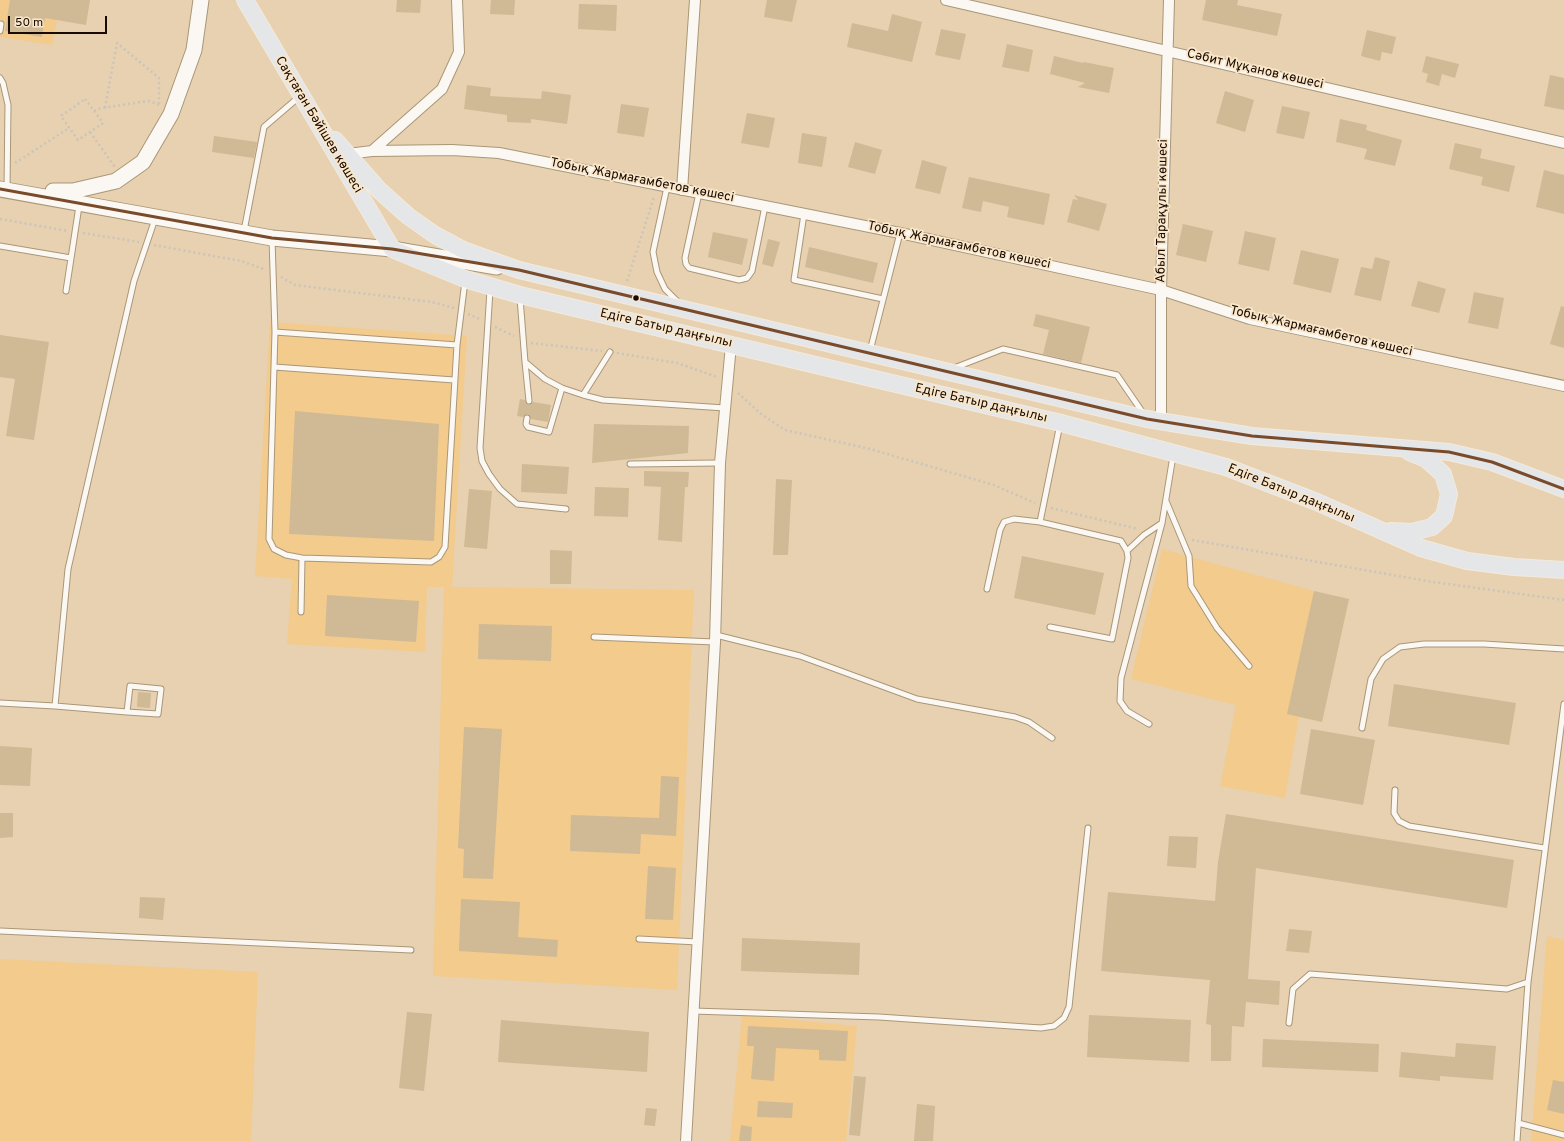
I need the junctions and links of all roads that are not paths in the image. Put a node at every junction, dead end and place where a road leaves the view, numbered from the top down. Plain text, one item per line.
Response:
1 (201, 0) edge
2 (245, 0) edge
3 (457, 0) edge
4 (695, 0) edge
5 (946, 0) edge
6 (1169, 0) edge
7 (1, 24) dead end
8 (0, 31) edge
9 (1167, 50) junction
10 (0, 78) edge
11 (301, 95) junction
12 (314, 117) junction
13 (1564, 143) edge
14 (372, 151) junction
15 (348, 154) junction
16 (662, 186) junction
17 (9, 190) edge
18 (682, 190) junction
19 (699, 193) junction
20 (80, 203) junction
21 (765, 206) junction
22 (804, 214) junction
23 (155, 216) junction
24 (244, 232) junction
25 (900, 232) junction
26 (272, 238) junction
27 (0, 246) edge
28 (392, 249) junction
29 (71, 258) junction
30 (519, 270) junction
31 (465, 279) junction
32 (490, 287) junction
33 (1161, 290) junction
34 (66, 291) dead end
35 (520, 295) junction
36 (882, 299) junction
37 (686, 310) junction
38 (275, 332) junction
39 (457, 345) junction
40 (731, 345) junction
41 (610, 352) road end
42 (869, 354) junction
43 (525, 362) junction
44 (274, 368) junction
45 (945, 372) junction
46 (454, 380) junction
47 (1564, 386) edge
48 (562, 388) junction
49 (584, 395) junction
50 (529, 401) dead end
51 (725, 408) junction
52 (527, 418) dead end
53 (1154, 420) junction
54 (1061, 423) junction
55 (1400, 448) junction
56 (1174, 453) junction
57 (720, 463) junction
58 (630, 464) dead end
59 (1564, 489) edge
60 (1166, 499) junction
61 (566, 509) dead end
62 (1040, 522) junction
63 (1162, 523) junction
64 (1377, 530) junction
65 (1127, 551) junction
66 (302, 558) junction
67 (1564, 570) edge
68 (988, 589) dead end
69 (301, 612) dead end
70 (1050, 627) dead end
71 (594, 637) dead end
72 (716, 639) junction
73 (1564, 649) edge
74 (1249, 666) dead end
75 (0, 702) edge
76 (1564, 704) edge
77 (55, 706) junction
78 (127, 712) junction
79 (1149, 724) dead end
80 (1362, 728) dead end
81 (1052, 738) dead end
82 (1395, 790) dead end
83 (1088, 828) dead end
84 (1544, 848) junction
85 (0, 931) edge
86 (639, 939) dead end
87 (698, 942) junction
88 (411, 950) dead end
89 (1528, 982) junction
90 (693, 1012) junction
91 (1289, 1023) dead end
92 (1518, 1123) junction
93 (1564, 1135) edge
94 (686, 1141) edge
95 (1517, 1141) edge

1 - 17 main road
2 - 11 main road, Сақтаған Бәйішев көшесі
3 - 14 street
4 - 18 street
5 - 9 street, Сәбит Мұқанов көшесі
6 - 9 street, Абыл Тарақұлы көшесі
7 - 8 lane
9 - 13 street, Сәбит Мұқанов көшесі
9 - 33 street, Абыл Тарақұлы көшесі
10 - 17 lane
11 - 12 main road, Сақтаған Бәйішев көшесі
11 - 24 lane
12 - 15 main road
12 - 28 main road, Сақтаған Бәйішев көшесі
14 - 15 street, Тобық Жармағамбетов көшесі
14 - 16 street, Тобық Жармағамбетов көшесі
15 - 30 main road
16 - 18 street, Тобық Жармағамбетов көшесі
16 - 37 lane
17 - 20 main road, Едіге Батыр даңғылы
18 - 19 street, Тобық Жармағамбетов көшесі
19 - 21 street, Тобық Жармағамбетов көшесі
19 - 21 lane
20 - 23 main road, Едіге Батыр даңғылы
20 - 29 lane
21 - 22 street, Тобық Жармағамбетов көшесі
22 - 25 street, Тобық Жармағамбетов көшесі
22 - 36 lane
23 - 24 main road, Едіге Батыр даңғылы
23 - 77 lane
24 - 26 main road, Едіге Батыр даңғылы
25 - 33 street, Тобық Жармағамбетов көшесі
25 - 36 lane
26 - 28 main road, Едіге Батыр даңғылы
26 - 38 lane
27 - 29 lane
28 - 30 main road, Едіге Батыр даңғылы
28 - 31 main road, Едіге Батыр даңғылы
29 - 34 lane
30 - 37 main road, Едіге Батыр даңғылы
31 - 32 main road, Едіге Батыр даңғылы
31 - 39 lane
32 - 35 main road, Едіге Батыр даңғылы
32 - 61 lane
33 - 47 street, Тобық Жармағамбетов көшесі
33 - 53 street, Абыл Тарақұлы көшесі
35 - 40 main road, Едіге Батыр даңғылы
35 - 43 lane
36 - 42 lane
37 - 42 main road, Едіге Батыр даңғылы
38 - 39 lane
38 - 44 lane
39 - 46 lane
40 - 51 street
40 - 54 main road, Едіге Батыр даңғылы
41 - 49 lane
42 - 45 main road, Едіге Батыр даңғылы
43 - 48 lane
43 - 50 lane
44 - 46 lane
44 - 66 lane
45 - 53 main road, Едіге Батыр даңғылы
45 - 53 lane
46 - 66 lane
48 - 49 lane
48 - 52 lane
49 - 51 lane
51 - 57 street
53 - 55 main road, Едіге Батыр даңғылы
54 - 56 main road, Едіге Батыр даңғылы
54 - 62 lane
55 - 59 main road, Едіге Батыр даңғылы
55 - 64 main road
56 - 60 lane
56 - 64 main road, Едіге Батыр даңғылы
57 - 58 lane
57 - 72 street
60 - 63 lane
60 - 74 lane
62 - 65 lane
62 - 68 lane
63 - 65 lane
63 - 79 lane
64 - 67 main road, Едіге Батыр даңғылы
65 - 70 lane
66 - 69 lane
71 - 72 lane
72 - 81 lane
72 - 87 street
73 - 80 lane
75 - 77 lane
76 - 84 lane
77 - 78 lane
78 - 78 lane
82 - 84 lane
83 - 90 lane
84 - 89 lane
85 - 88 lane
86 - 87 lane
87 - 90 street
89 - 91 lane
89 - 92 lane
90 - 94 street
92 - 93 lane
92 - 95 lane

